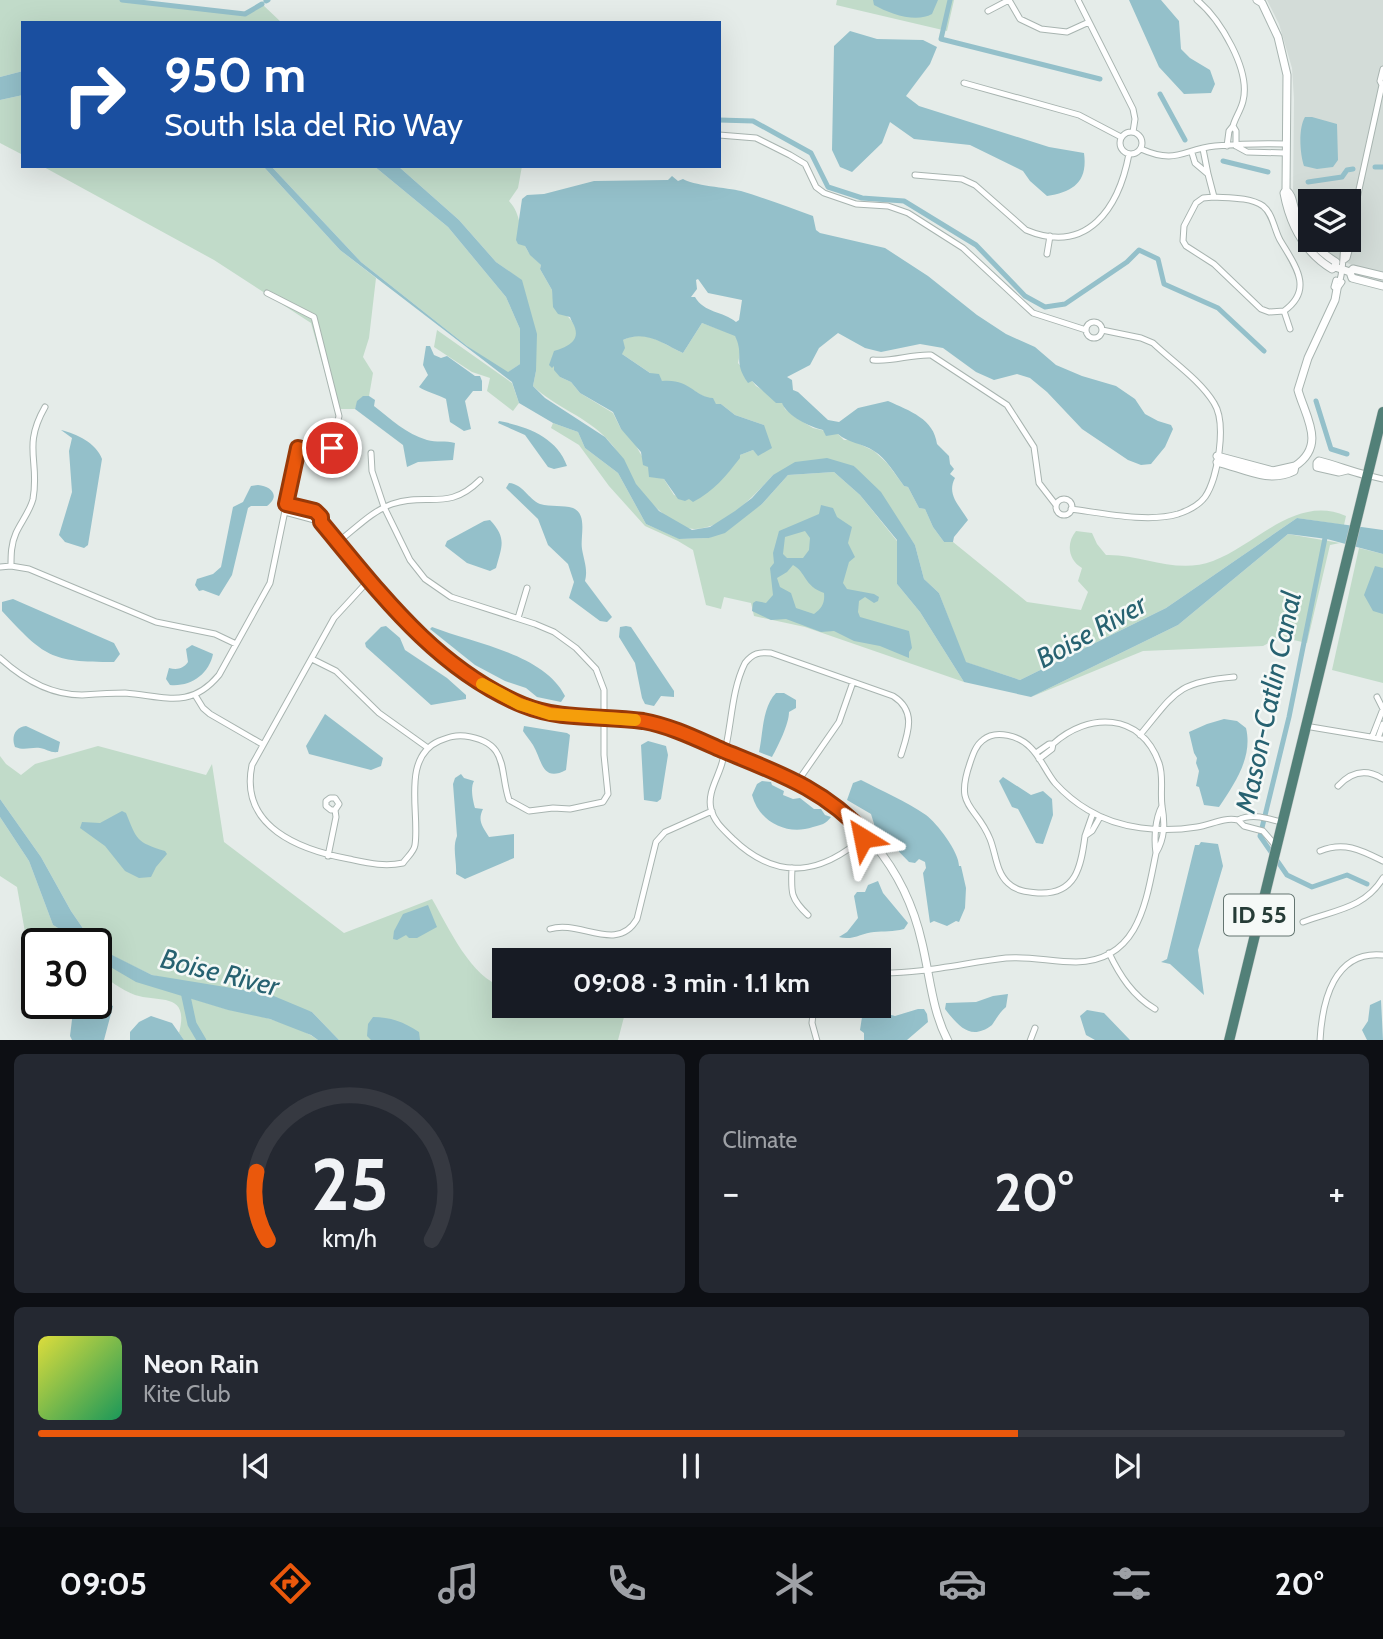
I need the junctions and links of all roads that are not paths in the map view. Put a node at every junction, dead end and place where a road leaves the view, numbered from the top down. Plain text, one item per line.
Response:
1 (1078, 0) edge
2 (1197, 0) edge
3 (1261, 1) edge
4 (988, 11) dead end
5 (1089, 22) junction
6 (1383, 69) edge
7 (964, 83) dead end
8 (1383, 85) edge
9 (1233, 126) junction
10 (1133, 132) junction
11 (721, 135) edge
12 (1121, 137) junction
13 (1286, 144) junction
14 (1227, 146) junction
15 (1236, 146) junction
16 (1141, 149) junction
17 (1203, 149) junction
18 (1192, 153) junction
19 (1285, 153) junction
20 (1129, 154) junction
21 (1208, 174) junction
22 (915, 175) dead end
23 (1359, 189) edge
24 (1214, 197) junction
25 (1050, 236) junction
26 (1342, 252) edge
27 (1349, 252) edge
28 (1047, 254) dead end
29 (1343, 268) junction
30 (1383, 276) edge
31 (1383, 286) edge
32 (1337, 289) joint
33 (267, 293) dead end
34 (1284, 311) junction
35 (1290, 329) dead end
36 (1086, 330) junction
37 (1102, 330) junction
38 (873, 360) dead end
39 (45, 407) dead end
40 (1383, 412) edge
41 (371, 453) dead end
42 (1306, 456) junction
43 (1217, 459) junction
44 (1366, 475) junction
45 (1383, 479) edge
46 (480, 480) dead end
47 (286, 504) junction
48 (1056, 505) junction
49 (384, 507) junction
50 (1071, 509) junction
51 (285, 512) junction
52 (321, 522) junction
53 (338, 542) junction
54 (11, 566) junction
55 (0, 567) edge
56 (369, 579) junction
57 (527, 588) dead end
58 (518, 618) junction
59 (236, 644) junction
60 (0, 658) edge
61 (312, 659) junction
62 (1234, 677) dead end
63 (853, 682) junction
64 (195, 695) junction
65 (1377, 696) dead end
66 (1383, 709) edge
67 (603, 719) junction
68 (1383, 724) edge
69 (1305, 726) junction
70 (1140, 735) junction
71 (1378, 738) edge
72 (262, 744) junction
73 (428, 748) junction
74 (724, 751) junction
75 (901, 755) dead end
76 (1037, 756) junction
77 (1383, 779) edge
78 (798, 781) junction
79 (1338, 786) dead end
80 (1162, 806) junction
81 (335, 810) dead end
82 (712, 811) junction
83 (1093, 813) junction
84 (1100, 817) junction
85 (1238, 820) junction
86 (1281, 822) junction
87 (1157, 828) junction
88 (1164, 828) junction
89 (866, 835) junction
90 (1085, 836) junction
91 (1276, 846) junction
92 (1320, 851) dead end
93 (1156, 853) junction
94 (328, 856) junction
95 (1383, 861) edge
96 (792, 868) junction
97 (1383, 878) edge
98 (808, 915) dead end
99 (1303, 922) dead end
100 (550, 929) dead end
101 (1109, 953) junction
102 (1383, 955) edge
103 (928, 968) junction
104 (891, 973) edge
105 (1155, 1009) dead end
106 (813, 1018) edge
107 (1035, 1028) dead end
108 (817, 1040) edge
109 (948, 1040) edge
110 (1030, 1040) edge
111 (1229, 1040) edge
112 (1320, 1040) edge

1 - 5 street
2 - 9 street
3 - 13 street
4 - 5 street
5 - 10 street
6 - 8 street
7 - 12 street
8 - 23 street
9 - 14 street
9 - 15 street
10 - 12 street
10 - 16 street
11 - 36 street
12 - 20 street
13 - 15 street
13 - 19 street
14 - 15 street
14 - 17 street
15 - 19 street
16 - 18 street
16 - 20 street
17 - 18 street
17 - 21 street
18 - 21 street
19 - 29 street
20 - 25 street
21 - 24 street
22 - 25 street
24 - 34 street
24 - 34 street
25 - 28 street
26 - 29 street
27 - 29 street
29 - 30 street
29 - 31 street
29 - 32 street
32 - 42 street
33 - 47 street
34 - 35 street
36 - 37 street
36 - 37 street
37 - 43 street
38 - 48 street
39 - 54 street
40 - 44 highway, ID 55
41 - 49 street
42 - 43 street
42 - 44 street
43 - 50 street
44 - 45 street
44 - 69 highway, ID 55
46 - 49 street
47 - 51 street
47 - 52 street
48 - 50 street
48 - 50 street
49 - 53 street
49 - 58 street
51 - 52 street
51 - 59 street
52 - 53 street
53 - 56 street
54 - 55 street
54 - 59 street
56 - 61 street
56 - 67 street
57 - 58 street
58 - 67 street
59 - 64 street
60 - 64 street
61 - 72 street
61 - 73 street
62 - 70 street
63 - 74 street
63 - 75 street
63 - 78 street
64 - 72 street
65 - 66 street
66 - 71 street
67 - 73 street
67 - 74 street
68 - 71 street
69 - 71 street
69 - 86 highway, ID 55
70 - 76 street
70 - 80 street
72 - 94 street
73 - 94 street
74 - 78 street
74 - 82 street
76 - 83 street
76 - 90 street
77 - 79 street
78 - 89 street
80 - 87 street
80 - 88 street
81 - 94 street
82 - 96 street
82 - 100 street
83 - 84 street
83 - 90 street
84 - 87 street
84 - 90 street
85 - 86 street
85 - 88 street
85 - 91 street
86 - 91 highway, ID 55
87 - 88 street
87 - 93 street
88 - 93 street
89 - 96 street
89 - 103 street
91 - 111 highway, ID 55
92 - 95 street
93 - 101 street
96 - 98 street
97 - 99 street
101 - 103 street
101 - 105 street
102 - 112 street
103 - 104 street
103 - 109 street
106 - 108 street
107 - 110 street

